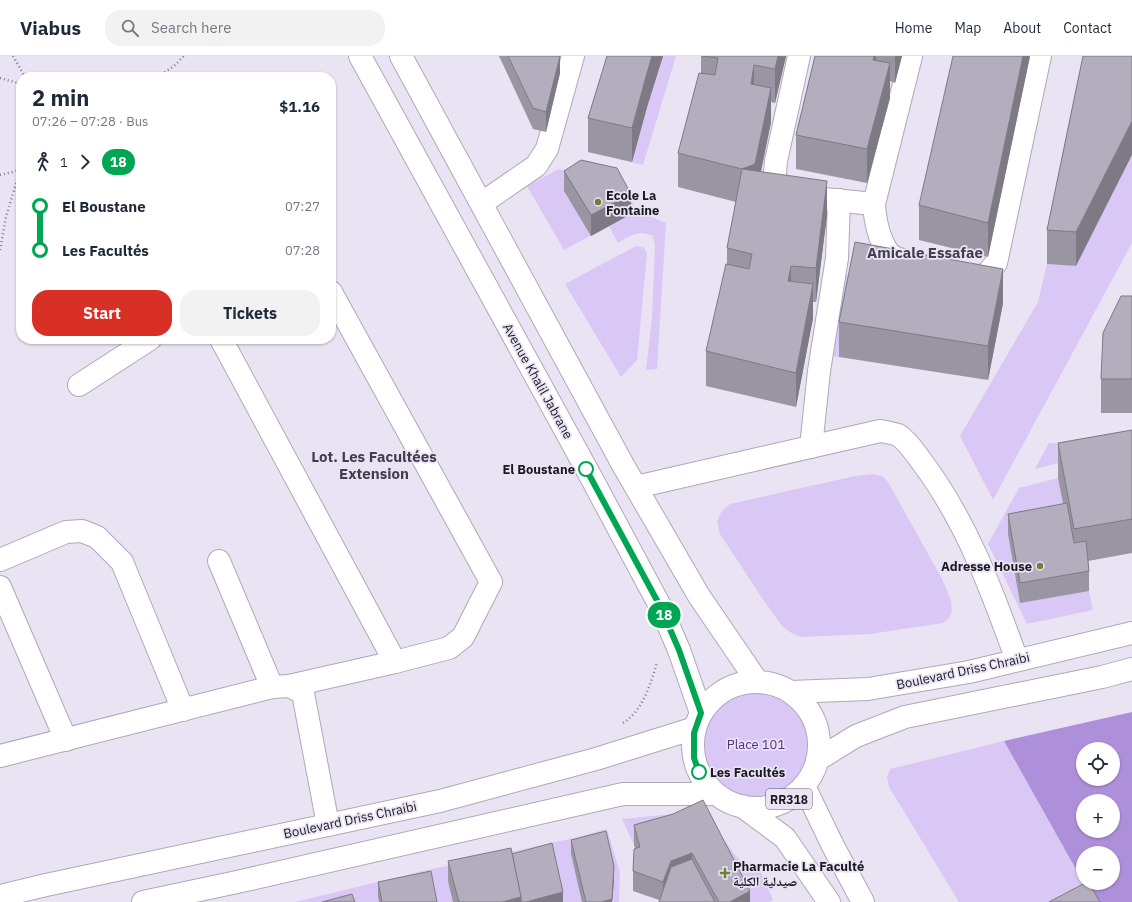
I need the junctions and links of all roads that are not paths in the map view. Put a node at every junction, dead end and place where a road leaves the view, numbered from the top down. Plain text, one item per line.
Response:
1 (360, 56) edge
2 (401, 56) edge
3 (573, 56) edge
4 (799, 56) edge
5 (911, 56) edge
6 (1040, 56) edge
7 (839, 200) junction
8 (482, 203) junction
9 (874, 204) junction
10 (929, 267) edge
11 (950, 273) edge
12 (336, 301) edge
13 (142, 344) edge
14 (224, 344) edge
15 (79, 385) dead end
16 (811, 447) junction
17 (636, 487) junction
18 (0, 560) edge
19 (219, 561) dead end
20 (0, 587) edge
21 (1132, 633) edge
22 (1017, 660) junction
23 (395, 662) junction
24 (1132, 669) edge
25 (757, 681) junction
26 (280, 687) junction
27 (791, 692) junction
28 (183, 710) junction
29 (698, 720) junction
30 (66, 740) junction
31 (0, 756) edge
32 (817, 760) junction
33 (804, 786) junction
34 (716, 794) junction
35 (742, 806) junction
36 (328, 825) junction
37 (0, 896) edge
38 (143, 902) edge
39 (830, 902) edge
40 (864, 902) edge

1 - 29 main road, Avenue Khalil Jabrane
2 - 8 main road
3 - 8 main road
4 - 7 main road
5 - 9 main road
6 - 11 main road
7 - 9 main road
7 - 16 main road
8 - 17 main road
9 - 10 main road
12 - 23 main road
13 - 15 main road
14 - 23 main road
16 - 17 main road
16 - 22 main road
17 - 25 main road
18 - 28 main road
19 - 26 main road
20 - 30 main road
21 - 22 main road, Boulevard Driss Chraibi / RR318
22 - 27 main road, Boulevard Driss Chraibi / RR318
23 - 26 main road
24 - 32 main road
25 - 27 main road, Boulevard Driss Chraibi / RR318
25 - 29 main road, Boulevard Driss Chraibi / RR318
26 - 28 main road
26 - 36 main road
27 - 32 main road, Boulevard Driss Chraibi / RR318
28 - 30 main road
29 - 34 main road, Boulevard Driss Chraibi / RR318
29 - 36 main road, Boulevard Driss Chraibi
30 - 31 main road
32 - 33 main road, Boulevard Driss Chraibi / RR318
33 - 35 main road, Boulevard Driss Chraibi / RR318
33 - 40 main road
34 - 35 main road, Boulevard Driss Chraibi / RR318
34 - 38 main road, Boulevard Driss Chraibi / RR318
35 - 39 main road
36 - 37 main road, Boulevard Driss Chraibi

